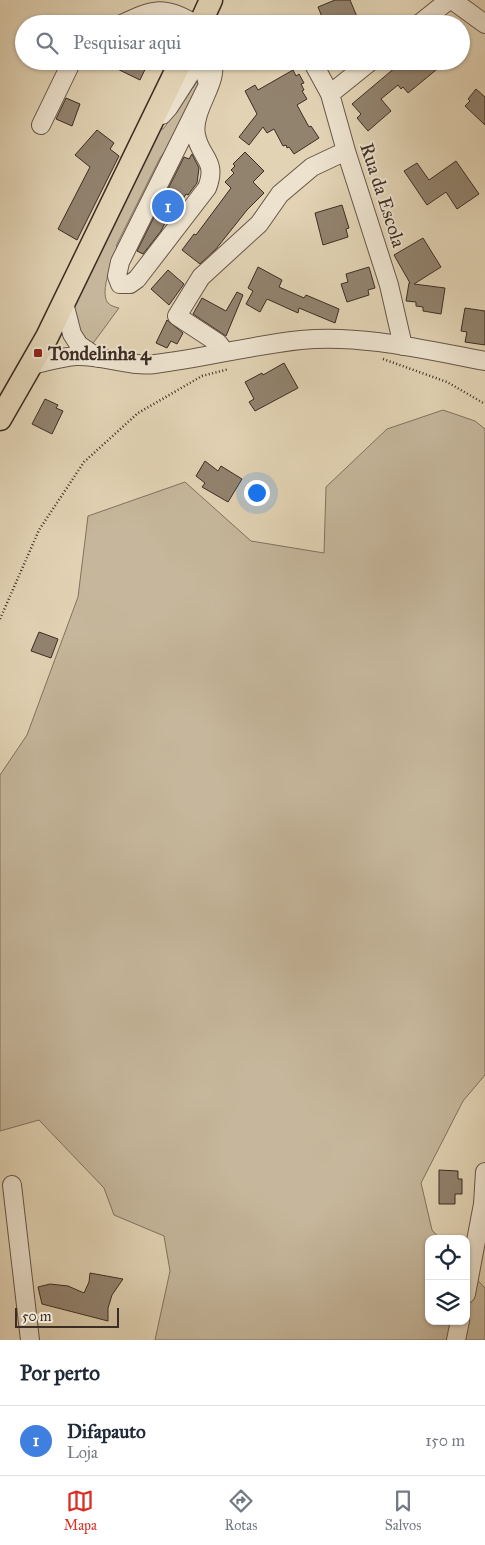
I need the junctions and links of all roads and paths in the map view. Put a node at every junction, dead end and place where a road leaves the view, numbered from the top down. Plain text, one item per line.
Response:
1 (211, 0) edge
2 (450, 0) edge
3 (140, 15) edge
4 (180, 15) edge
5 (204, 15) edge
6 (431, 15) edge
7 (485, 24) edge
8 (68, 70) edge
9 (177, 70) edge
10 (196, 70) edge
11 (202, 70) edge
12 (214, 70) edge
13 (317, 70) edge
14 (360, 70) edge
15 (208, 85) junction
16 (330, 94) junction
17 (42, 125) dead end
18 (148, 130) junction
19 (346, 151) junction
20 (64, 303) junction
21 (72, 334) junction
22 (47, 337) junction
23 (403, 346) junction
24 (98, 358) junction
25 (60, 359) junction
26 (383, 359) dead end
27 (228, 360) junction
28 (485, 361) edge
29 (31, 365) junction
30 (485, 404) edge
31 (0, 419) edge
32 (0, 619) edge
33 (485, 1172) edge
34 (12, 1185) dead end
35 (469, 1280) edge
36 (459, 1325) edge
37 (30, 1340) edge
38 (456, 1340) edge

1 - 5 main road
2 - 6 street
2 - 7 street
3 - 4 street
8 - 17 street
9 - 18 main road
10 - 18 street
11 - 15 street
12 - 15 street
13 - 16 street, Rua da Escola
14 - 16 street
15 - 15 street
16 - 19 street, Rua da Escola
18 - 20 main road
19 - 23 street, Rua da Escola
19 - 27 street
20 - 21 street
20 - 22 main road
21 - 22 street
21 - 24 street
22 - 25 street
22 - 29 main road
23 - 27 street
23 - 28 street
24 - 25 street
24 - 27 street
25 - 29 street
26 - 30 path
27 - 32 path
29 - 31 main road
33 - 35 street
34 - 37 street
36 - 38 street

